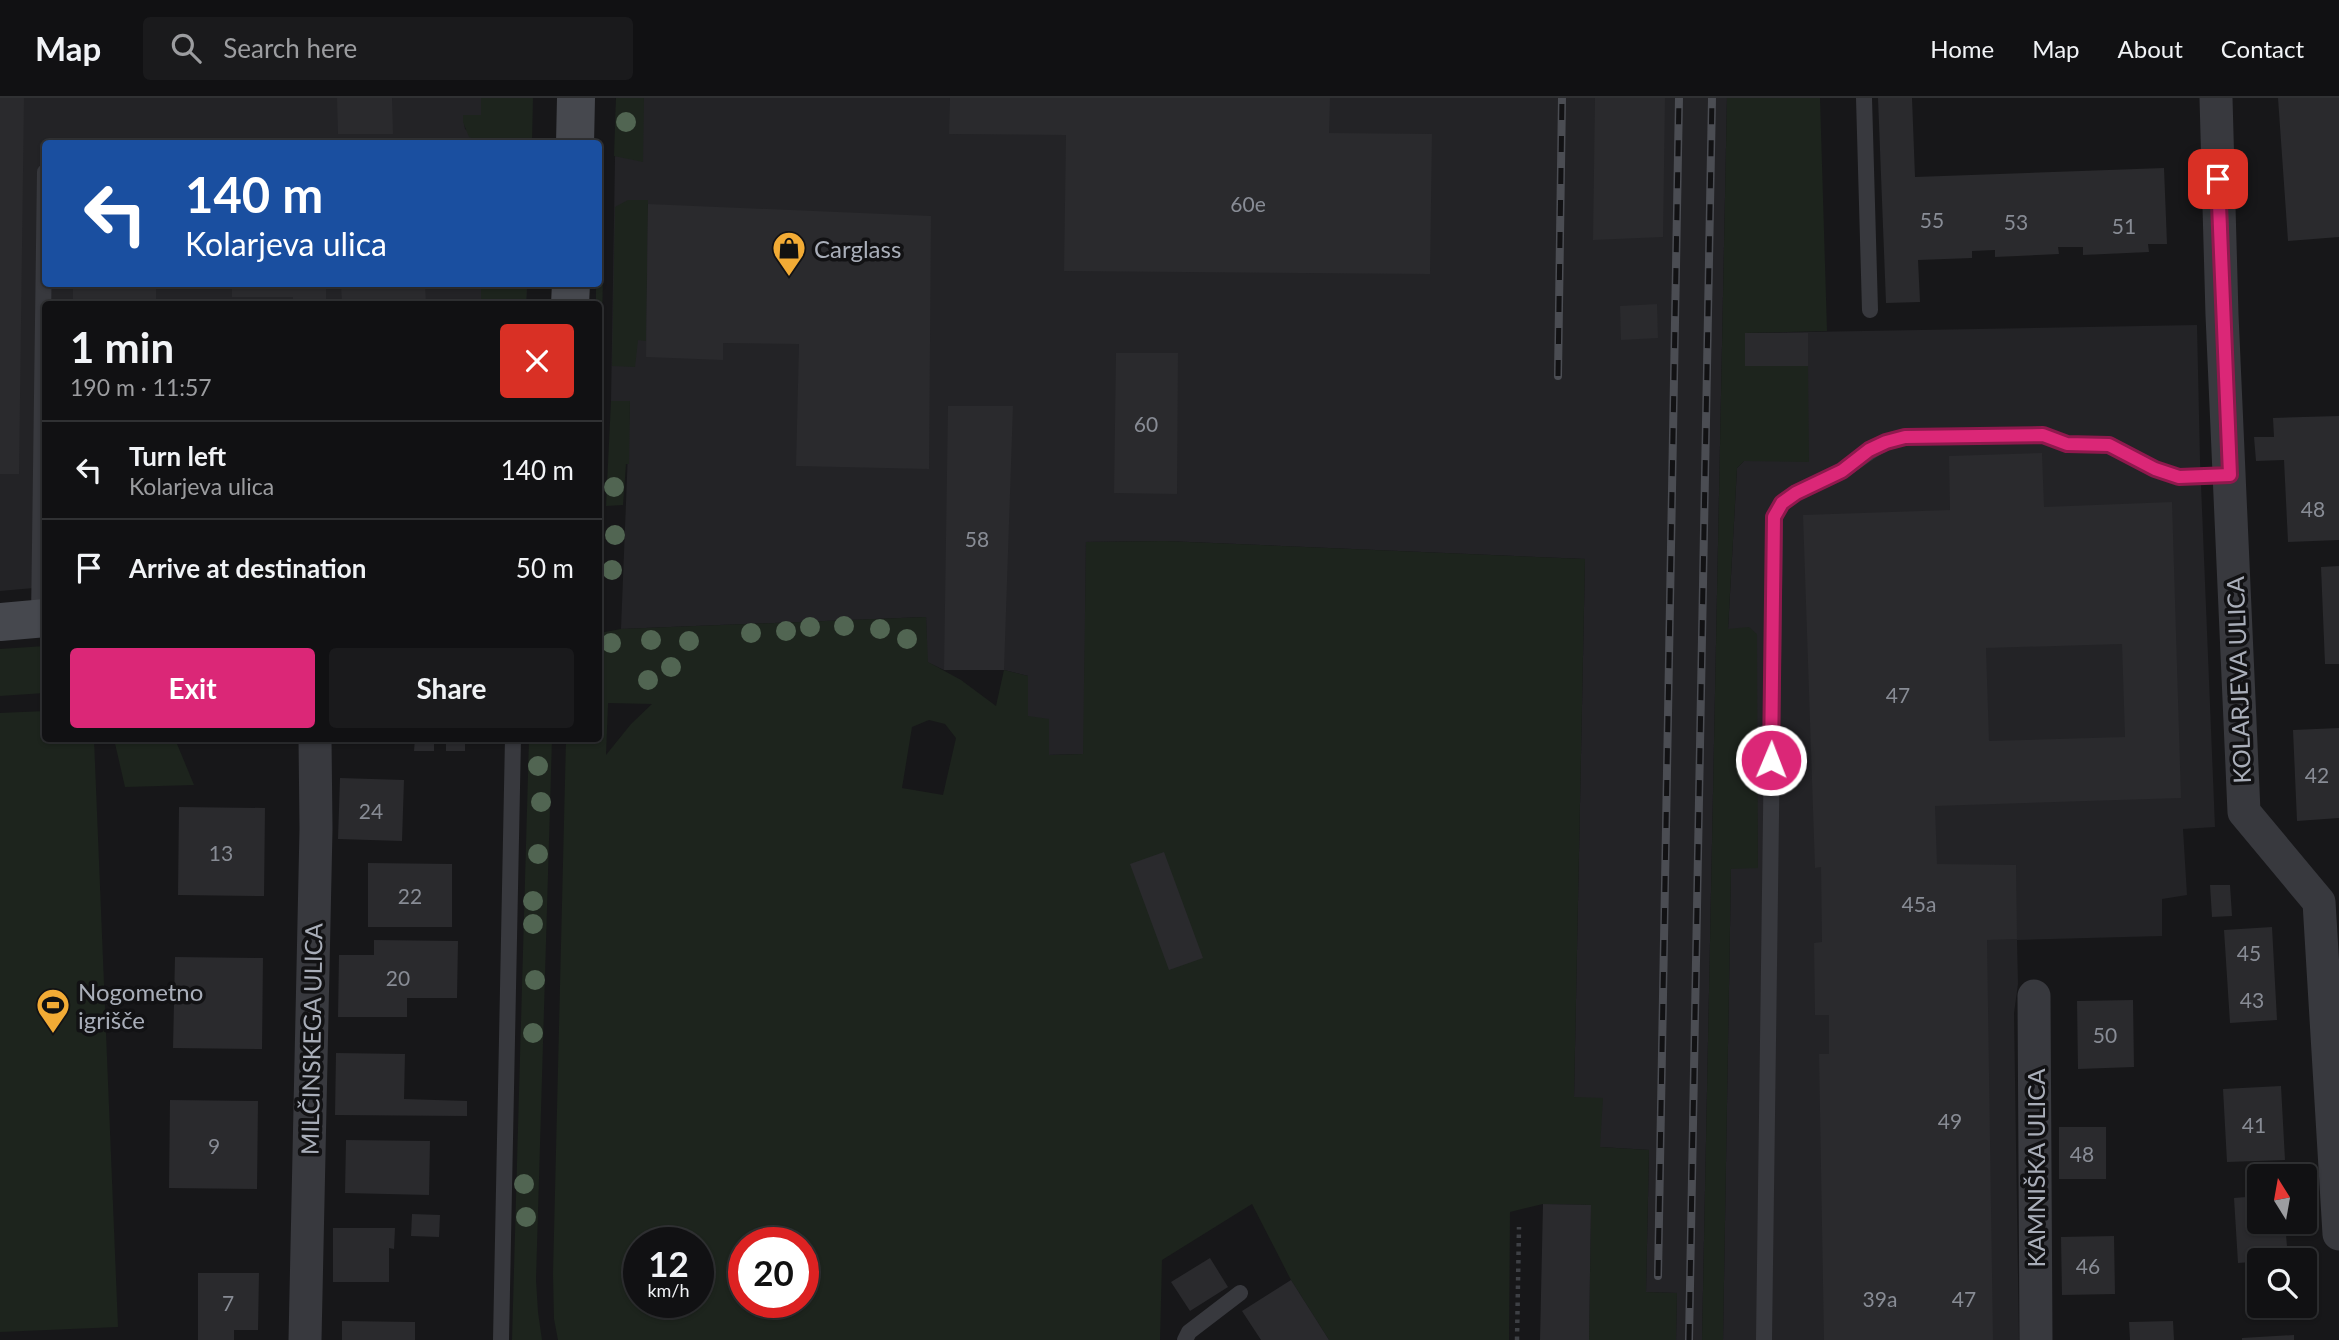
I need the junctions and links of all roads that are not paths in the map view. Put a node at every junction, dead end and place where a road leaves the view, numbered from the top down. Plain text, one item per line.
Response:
1 (576, 98) edge
2 (1864, 98) edge
3 (2216, 98) edge
4 (575, 140) edge
5 (1870, 310) dead end
6 (2230, 475) junction
7 (42, 619) edge
8 (0, 622) edge
9 (315, 742) edge
10 (513, 742) edge
11 (2034, 996) dead end
12 (2339, 1234) edge
13 (1240, 1293) dead end
14 (305, 1340) edge
15 (501, 1340) edge
16 (1185, 1340) edge
17 (1764, 1340) edge
18 (2036, 1340) edge

1 - 4 street
2 - 5 lane
3 - 6 street, KOLARJEVA ULICA
6 - 12 street, KOLARJEVA ULICA
6 - 17 lane
7 - 8 street
9 - 14 street, MILČINSKEGA ULICA
10 - 15 lane
11 - 18 street, KAMNIŠKA ULICA
13 - 16 lane

